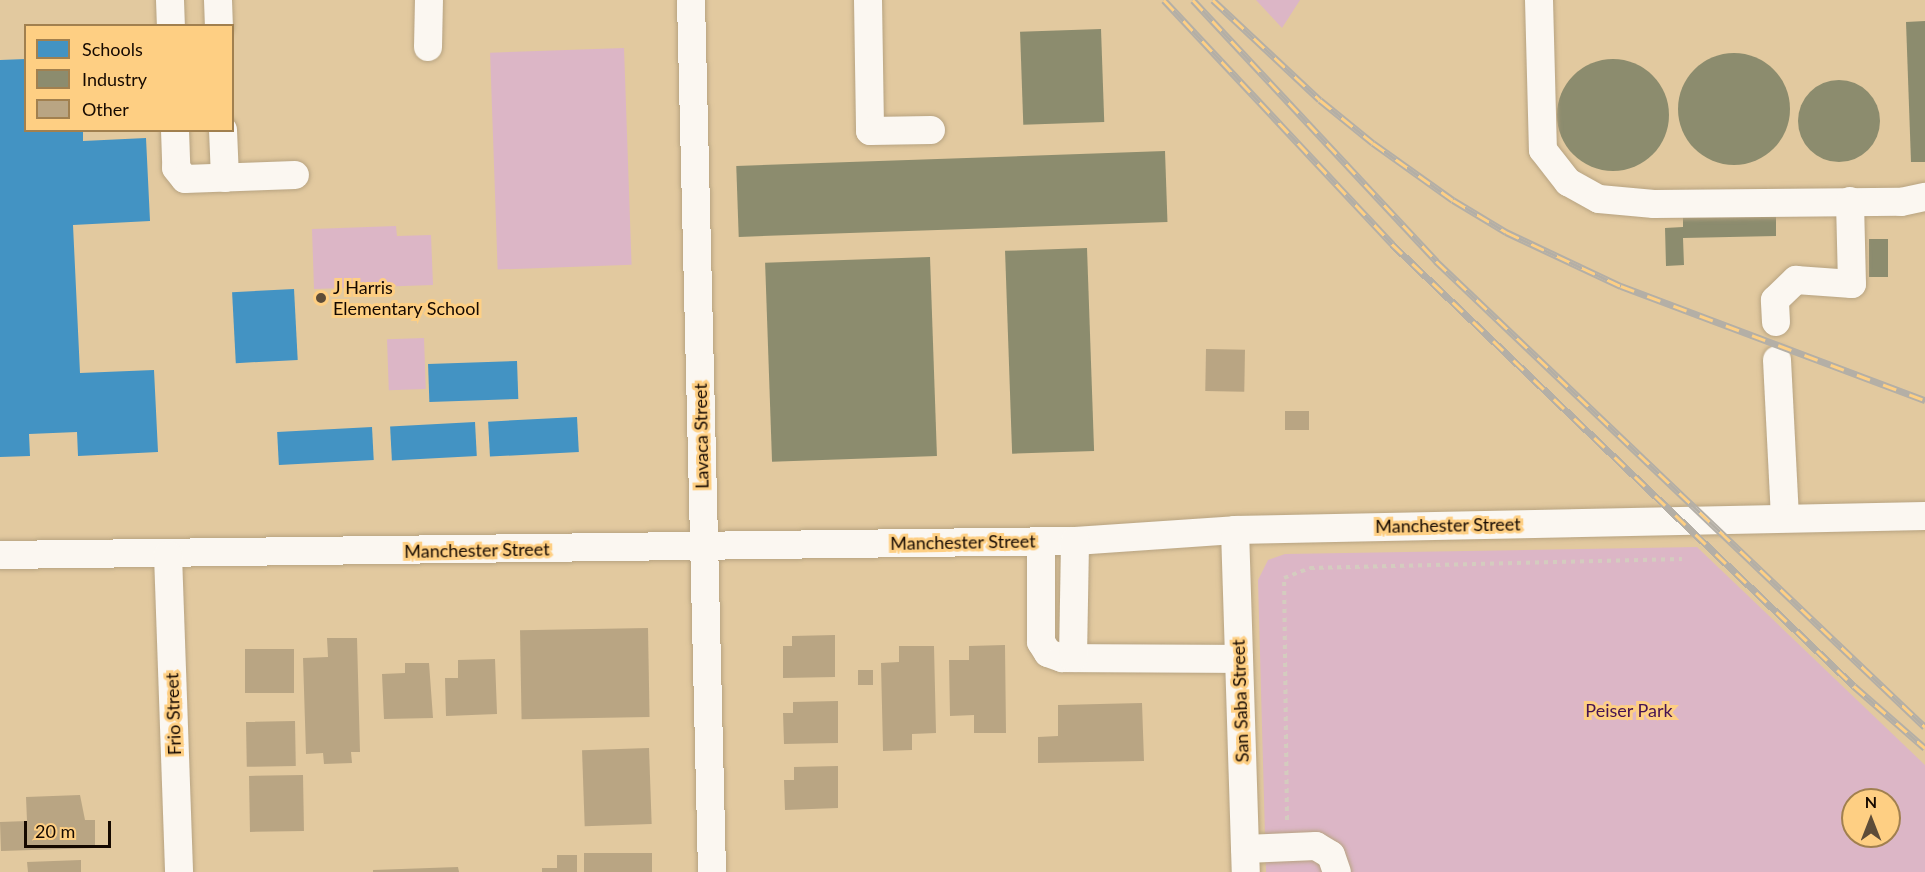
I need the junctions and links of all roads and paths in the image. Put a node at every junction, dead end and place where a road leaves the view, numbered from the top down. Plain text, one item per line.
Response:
1 (170, 0) edge
2 (218, 0) edge
3 (429, 0) edge
4 (691, 0) edge
5 (868, 0) edge
6 (1539, 0) edge
7 (171, 24) edge
8 (219, 24) edge
9 (428, 47) dead end
10 (931, 130) dead end
11 (175, 132) edge
12 (223, 132) edge
13 (296, 175) dead end
14 (225, 178) junction
15 (1925, 197) edge
16 (1850, 201) junction
17 (1776, 322) dead end
18 (1777, 360) dead end
19 (1925, 516) edge
20 (1785, 518) junction
21 (1235, 530) junction
22 (1041, 541) junction
23 (1075, 541) junction
24 (703, 546) junction
25 (0, 555) edge
26 (168, 555) junction
27 (1682, 559) dead end
28 (1073, 658) junction
29 (1239, 659) junction
30 (1288, 848) junction
31 (1245, 860) edge
32 (179, 872) edge
33 (712, 872) edge
34 (1337, 872) edge

1 - 7 street
2 - 8 street
3 - 9 street
4 - 24 street, Lavaca Street
5 - 10 street
6 - 16 street
11 - 14 street
12 - 14 street
13 - 14 street
15 - 16 street
16 - 17 street
18 - 20 street
19 - 20 street, Manchester Street
20 - 21 street, Manchester Street
21 - 23 street, Manchester Street
21 - 29 street, San Saba Street
22 - 23 street, Manchester Street
22 - 24 street, Manchester Street
22 - 28 street
23 - 28 street
24 - 26 street, Manchester Street
24 - 33 street, Lavaca Street
25 - 26 street, Manchester Street
26 - 32 street, Frio Street
27 - 30 path
28 - 29 street
29 - 31 street, San Saba Street
30 - 31 street
30 - 34 street

